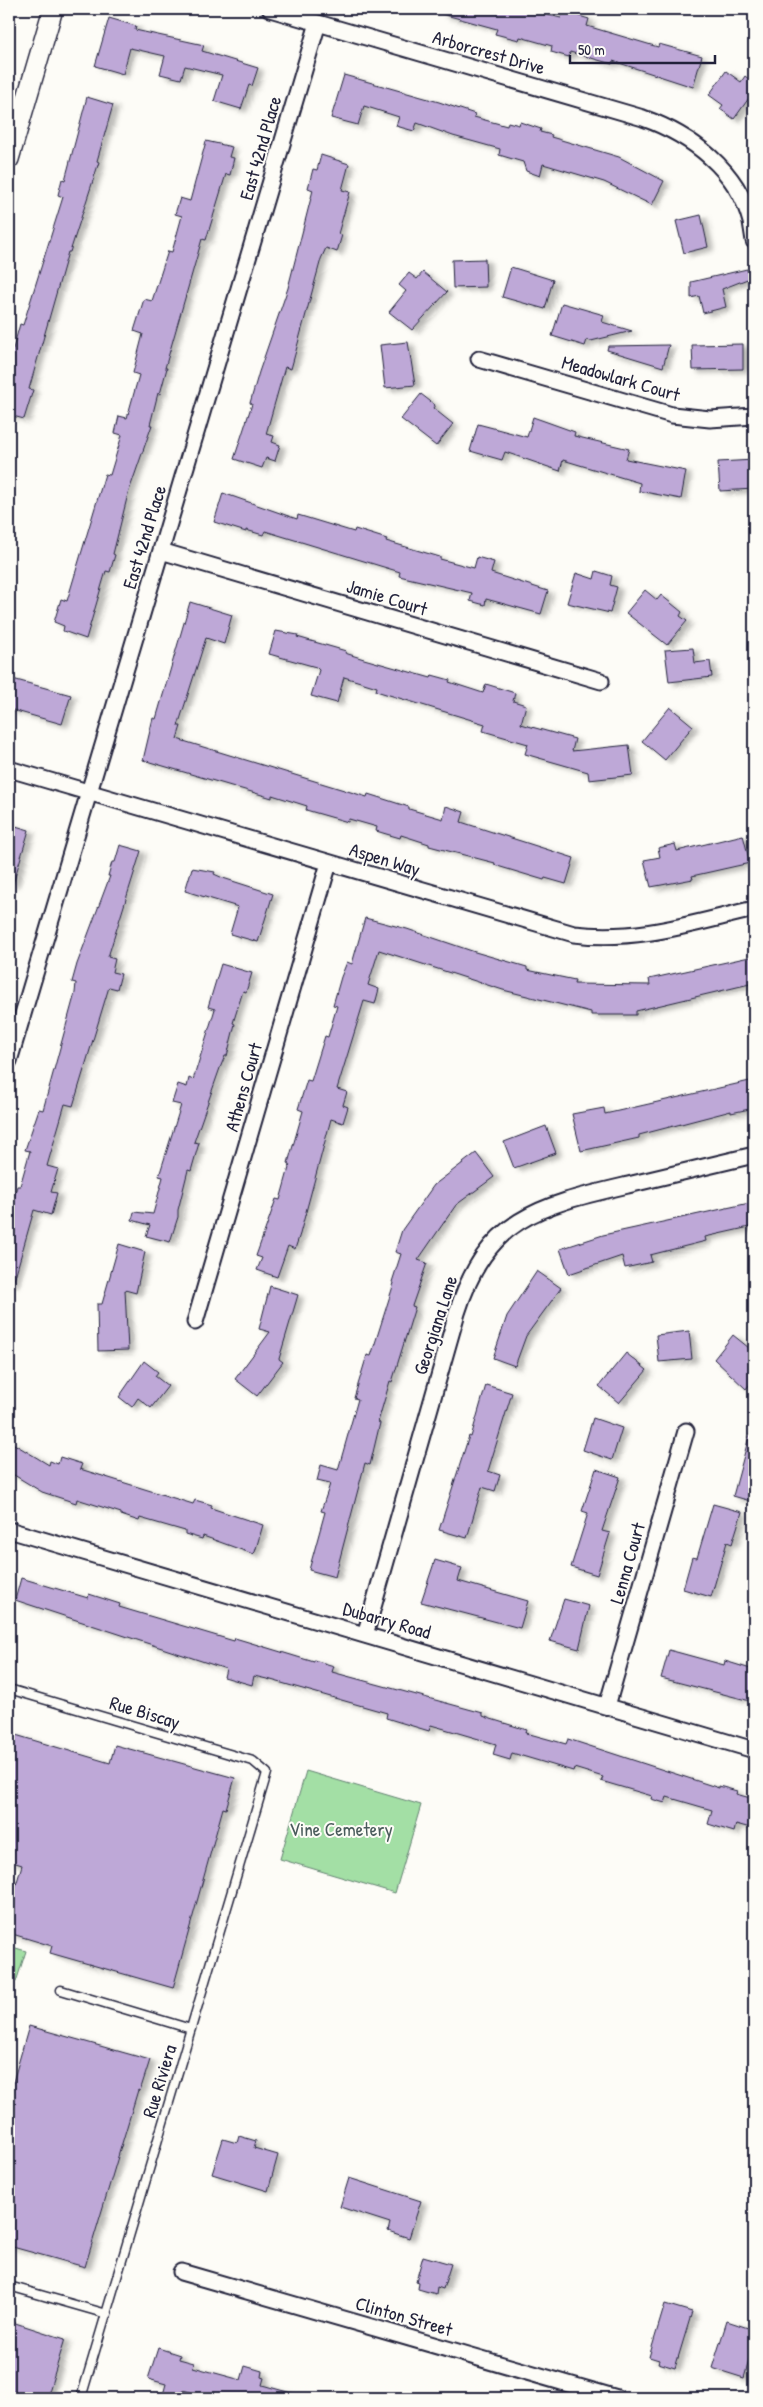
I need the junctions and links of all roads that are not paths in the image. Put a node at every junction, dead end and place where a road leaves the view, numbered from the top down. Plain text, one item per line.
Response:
1 (53, 9) edge
2 (270, 9) edge
3 (318, 23) junction
4 (9, 159) edge
5 (754, 241) edge
6 (479, 359) dead end
7 (754, 416) edge
8 (161, 551) junction
9 (601, 681) dead end
10 (9, 769) edge
11 (89, 792) junction
12 (329, 863) junction
13 (754, 909) edge
14 (9, 1062) edge
15 (754, 1155) edge
16 (195, 1322) dead end
17 (686, 1430) dead end
18 (9, 1530) edge
19 (365, 1635) junction
20 (9, 1689) edge
21 (607, 1706) junction
22 (754, 1750) edge
23 (267, 1774) joint
24 (60, 1990) dead end
25 (191, 2028) junction
26 (181, 2272) dead end
27 (9, 2286) edge
28 (106, 2314) junction
29 (82, 2398) edge
30 (616, 2398) edge

1 - 4 street
2 - 3 street, Arborcrest Drive
3 - 5 street, Arborcrest Drive
3 - 8 street, East 42nd Place
6 - 7 street, Meadowlark Court
8 - 9 street, Jamie Court
8 - 11 street, East 42nd Place
10 - 11 street, Aspen Way
11 - 12 street, Aspen Way
11 - 14 street, East 42nd Place
12 - 13 street, Aspen Way
12 - 16 street, Athens Court
15 - 19 street, Georgiana Lane
17 - 21 street, Lenna Court
18 - 19 street, Dubarry Road
19 - 21 street, Dubarry Road
20 - 23 lane, Rue Biscay
21 - 22 street, Dubarry Road
23 - 25 lane, Rue Riviera
24 - 25 lane
25 - 28 lane, Rue Riviera
26 - 30 street, Clinton Street
27 - 28 lane
28 - 29 lane, Rue Riviera

